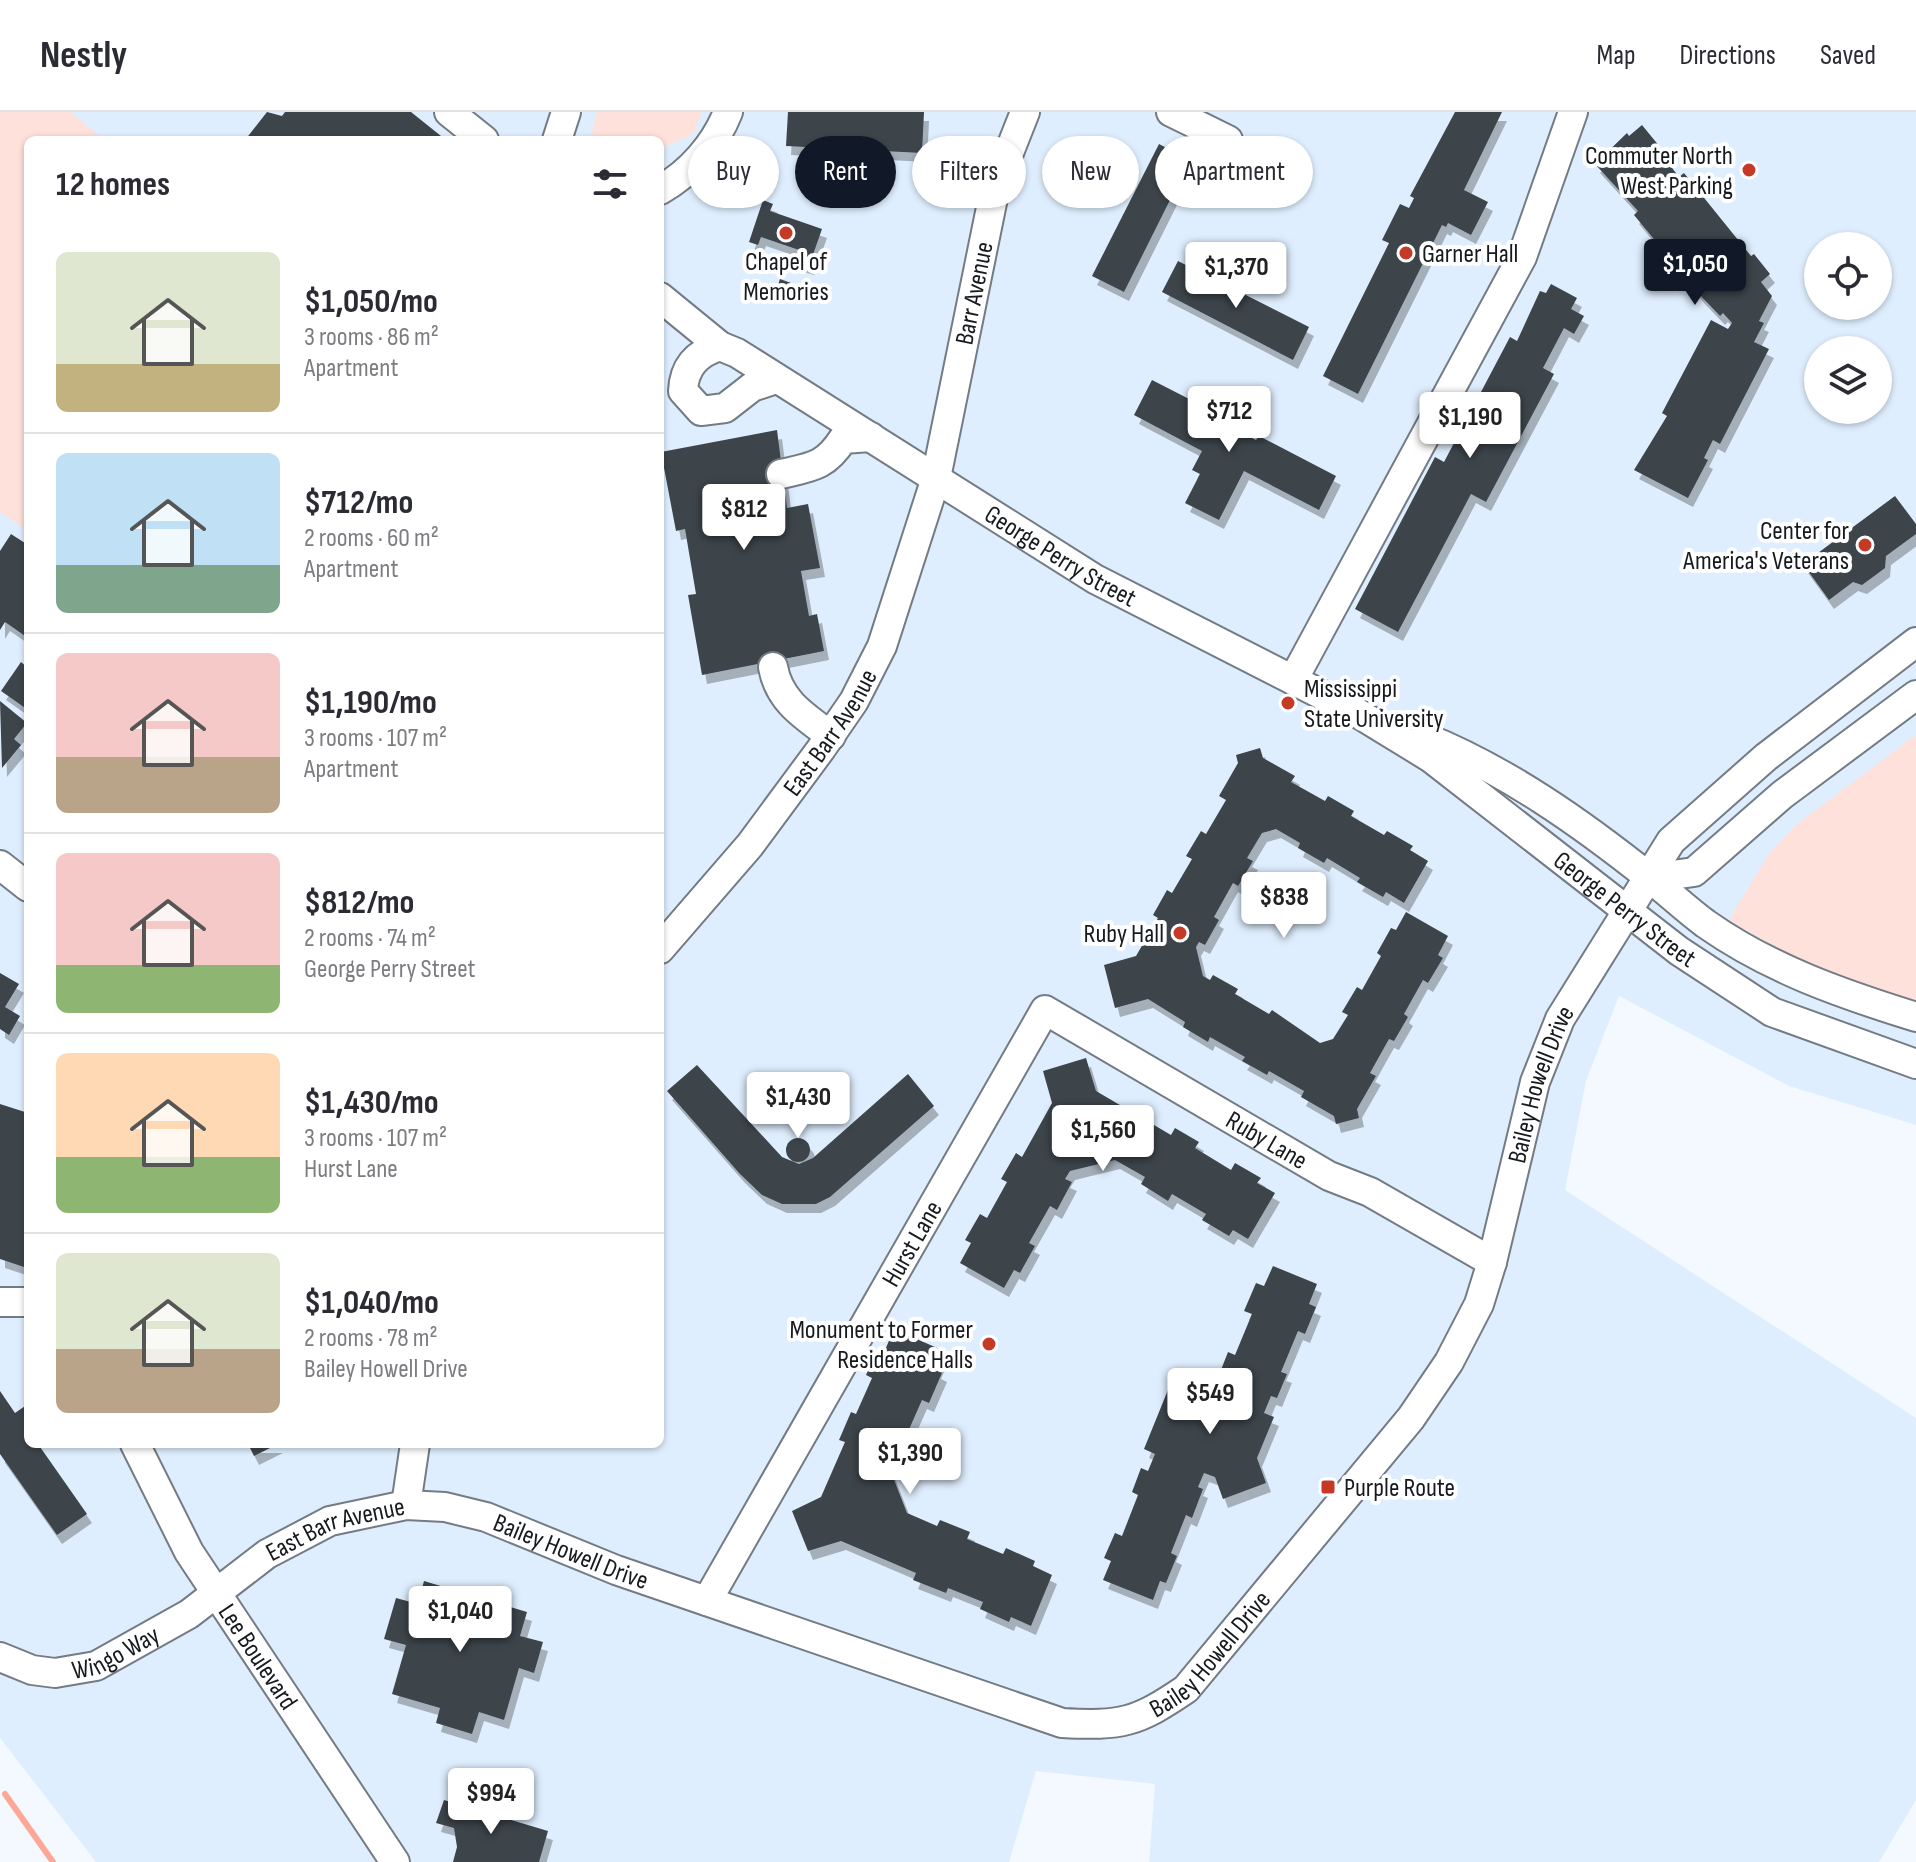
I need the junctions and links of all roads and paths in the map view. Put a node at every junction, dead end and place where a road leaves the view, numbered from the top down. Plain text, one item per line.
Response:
1 (449, 112) edge
2 (566, 112) edge
3 (728, 112) edge
4 (1025, 112) edge
5 (1171, 112) edge
6 (1573, 112) edge
7 (479, 136) edge
8 (558, 136) edge
9 (1220, 136) edge
10 (664, 188) edge
11 (664, 300) edge
12 (720, 346) junction
13 (776, 379) junction
14 (871, 437) junction
15 (781, 474) dead end
16 (936, 478) junction
17 (1916, 642) edge
18 (773, 667) dead end
19 (1293, 680) junction
20 (1916, 695) edge
21 (1356, 712) junction
22 (831, 736) junction
23 (0, 865) edge
24 (1651, 878) junction
25 (24, 884) edge
26 (1625, 910) junction
27 (664, 944) edge
28 (1045, 1010) joint
29 (1916, 1017) edge
30 (1916, 1064) edge
31 (1492, 1262) junction
32 (0, 1302) edge
33 (24, 1302) edge
34 (137, 1448) edge
35 (414, 1448) edge
36 (406, 1505) junction
37 (219, 1593) junction
38 (707, 1601) junction
39 (0, 1657) edge
40 (395, 1862) edge

1 - 7 street
2 - 8 street
3 - 10 street
4 - 16 street, Barr Avenue
5 - 9 street
6 - 19 street
11 - 12 street, George Perry Street
12 - 13 street, George Perry Street
12 - 13 street
13 - 14 street, George Perry Street
14 - 15 street
14 - 16 street, George Perry Street
16 - 19 street, George Perry Street
16 - 22 street, East Barr Avenue
17 - 24 street
18 - 22 street
19 - 21 street, George Perry Street
20 - 24 street
21 - 24 street, George Perry Street
21 - 26 street, George Perry Street
22 - 27 street, East Barr Avenue
23 - 25 street
24 - 26 street, Bailey Howell Drive
24 - 29 street, George Perry Street
26 - 30 street, George Perry Street
26 - 31 street, Bailey Howell Drive
28 - 31 street, Ruby Lane
28 - 38 street, Hurst Lane
31 - 38 street, Bailey Howell Drive
32 - 33 street
34 - 37 street, Lee Boulevard
35 - 36 street, East Barr Avenue
36 - 37 street, East Barr Avenue
36 - 38 street, Bailey Howell Drive
37 - 39 street, Wingo Way
37 - 40 street, Lee Boulevard

